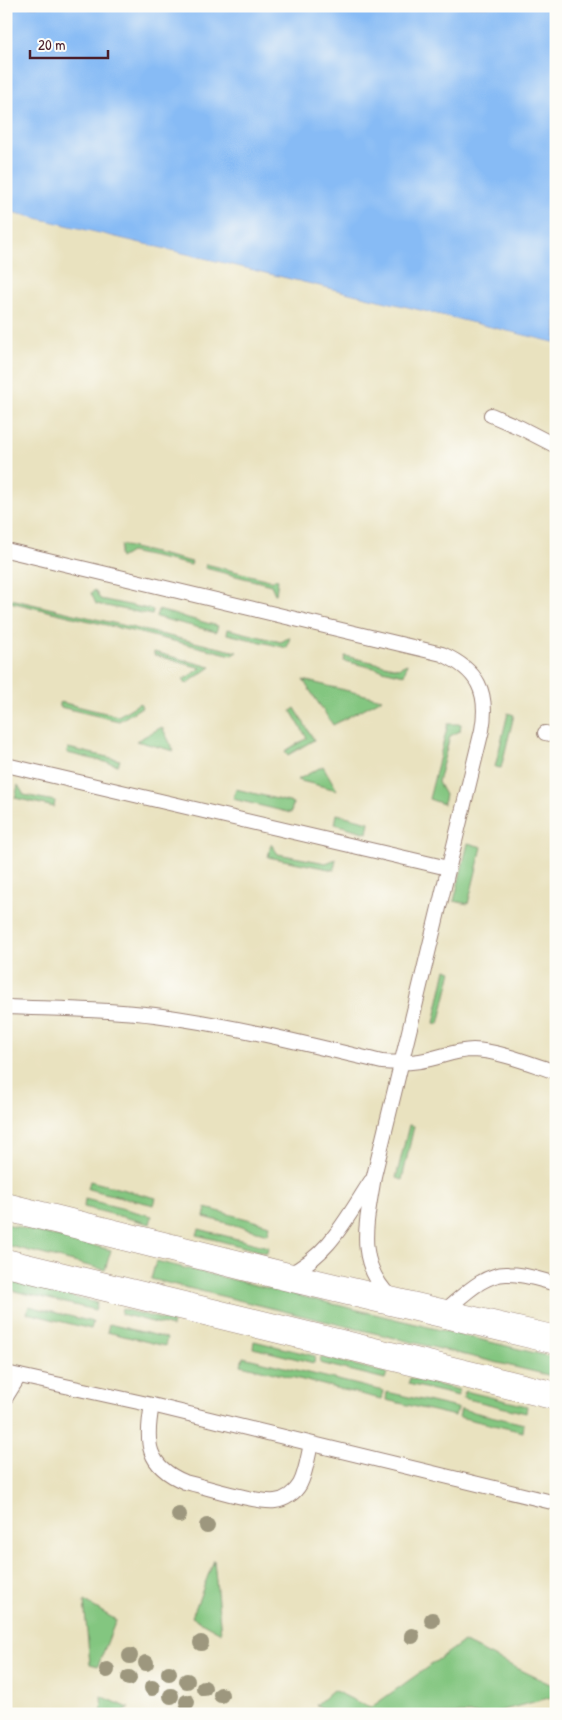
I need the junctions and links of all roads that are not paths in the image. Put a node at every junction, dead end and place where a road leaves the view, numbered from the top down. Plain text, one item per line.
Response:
1 (491, 415) dead end
2 (556, 446) edge
3 (6, 550) edge
4 (6, 765) edge
5 (448, 868) junction
6 (6, 1007) edge
7 (400, 1063) junction
8 (556, 1072) edge
9 (374, 1176) junction
10 (6, 1207) edge
11 (6, 1263) edge
12 (284, 1276) junction
13 (556, 1284) edge
14 (395, 1302) junction
15 (442, 1313) junction
16 (556, 1340) edge
17 (12, 1374) edge
18 (556, 1396) edge
19 (6, 1397) edge
20 (152, 1405) junction
21 (311, 1444) junction
22 (556, 1502) edge

1 - 2 lane
3 - 5 lane
4 - 5 lane
5 - 7 lane
6 - 7 lane
7 - 8 lane
7 - 9 lane
9 - 12 lane
9 - 14 lane
10 - 12 street
11 - 18 street
12 - 14 street
13 - 15 lane
14 - 15 street
15 - 16 street
17 - 19 lane
17 - 20 lane
20 - 21 lane
20 - 21 lane
21 - 22 lane

